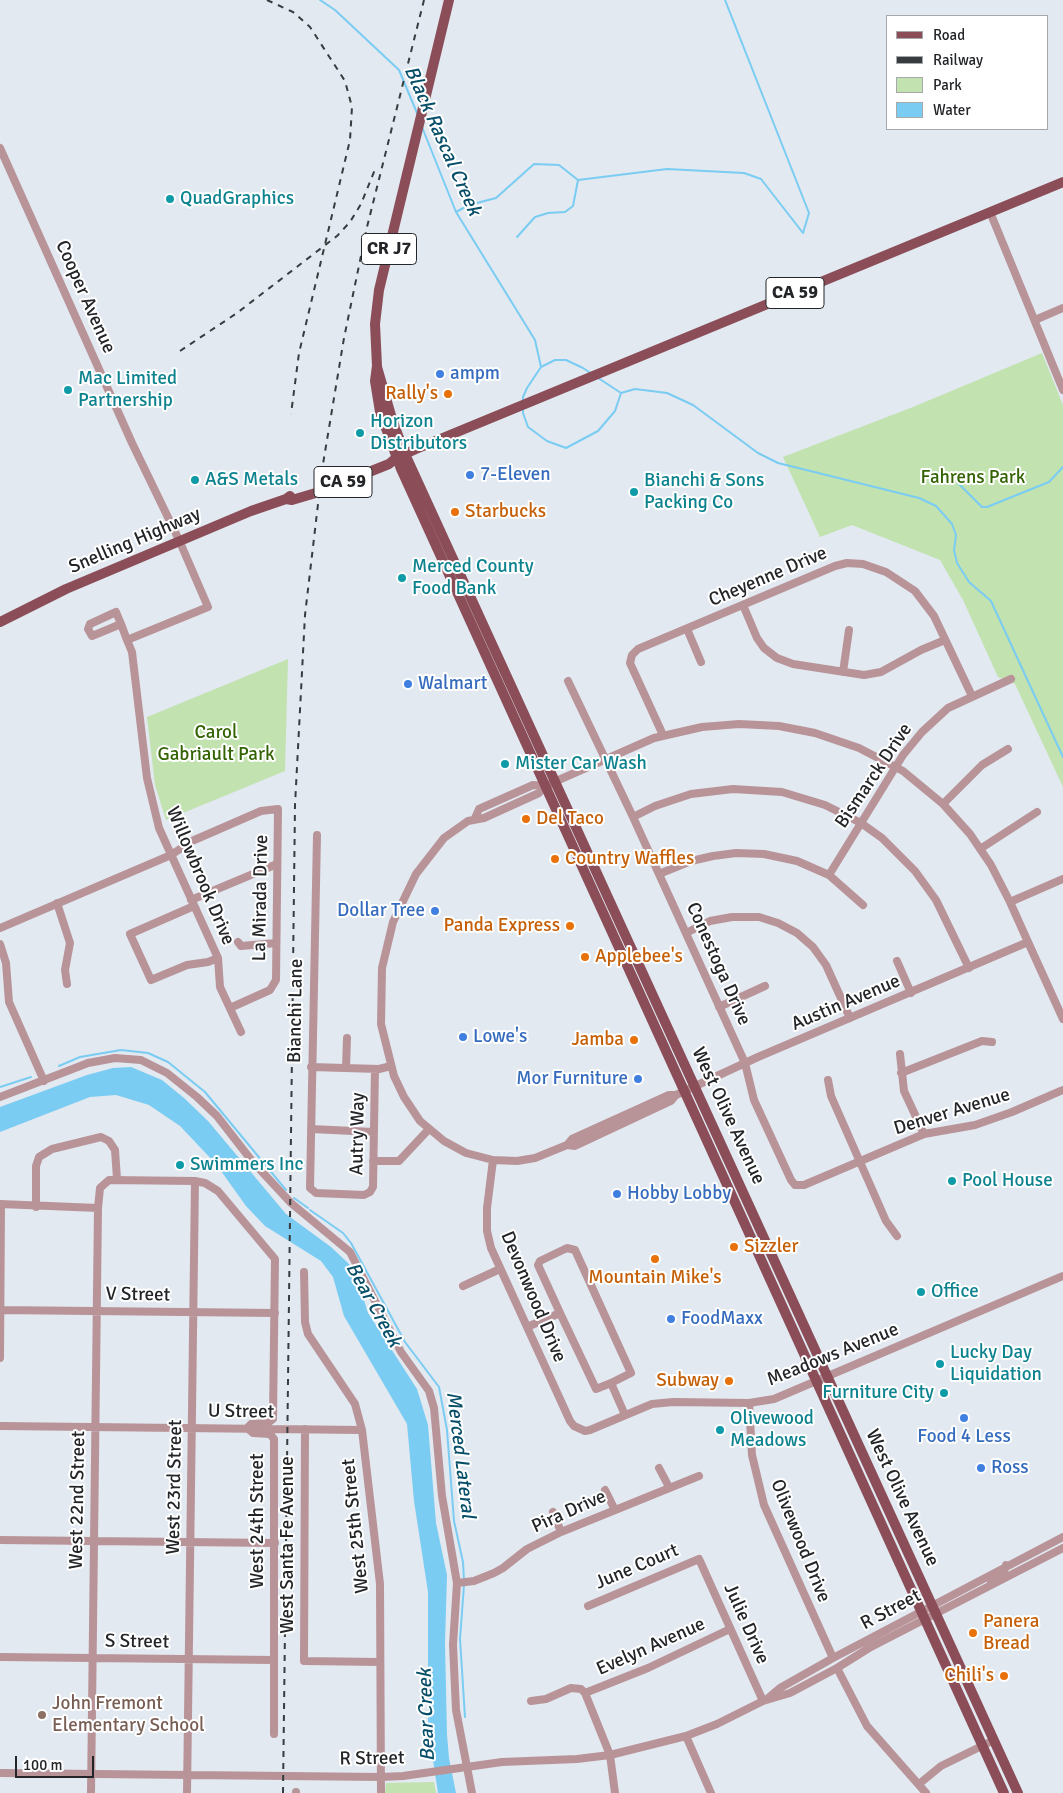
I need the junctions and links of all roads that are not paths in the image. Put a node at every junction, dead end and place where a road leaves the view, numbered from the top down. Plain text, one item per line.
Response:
1 (449, 0) edge
2 (0, 148) edge
3 (1063, 182) edge
4 (990, 212) junction
5 (1063, 308) edge
6 (1035, 320) junction
7 (1061, 378) edge
8 (1063, 390) edge
9 (401, 456) junction
10 (179, 540) junction
11 (460, 600) junction
12 (743, 605) junction
13 (0, 622) edge
14 (121, 624) dead end
15 (486, 628) junction
16 (687, 629) junction
17 (849, 630) dead end
18 (127, 640) junction
19 (945, 640) junction
20 (701, 662) dead end
21 (843, 672) junction
22 (1011, 679) dead end
23 (568, 680) dead end
24 (972, 696) junction
25 (663, 735) junction
26 (1008, 749) dead end
27 (605, 758) junction
28 (896, 767) junction
29 (556, 781) junction
30 (545, 786) junction
31 (943, 804) junction
32 (1037, 812) dead end
33 (633, 817) junction
34 (861, 823) junction
35 (317, 835) dead end
36 (980, 849) junction
37 (171, 855) junction
38 (277, 864) junction
39 (659, 874) junction
40 (829, 875) junction
41 (1063, 879) edge
42 (1010, 902) junction
43 (57, 903) junction
44 (192, 903) junction
45 (863, 905) dead end
46 (0, 928) edge
47 (686, 933) junction
48 (238, 942) dead end
49 (1028, 942) junction
50 (276, 943) junction
51 (0, 944) edge
52 (218, 958) junction
53 (897, 961) dead end
54 (969, 968) junction
55 (67, 984) dead end
56 (765, 986) dead end
57 (910, 994) junction
58 (9, 1002) junction
59 (0, 1006) edge
60 (719, 1007) junction
61 (230, 1008) junction
62 (850, 1018) junction
63 (1063, 1019) edge
64 (241, 1032) dead end
65 (347, 1038) dead end
66 (992, 1042) dead end
67 (900, 1054) dead end
68 (745, 1064) junction
69 (391, 1066) junction
70 (311, 1067) junction
71 (346, 1068) junction
72 (375, 1068) junction
73 (901, 1073) junction
74 (828, 1080) dead end
75 (44, 1081) junction
76 (695, 1086) junction
77 (1063, 1090) edge
78 (680, 1094) junction
79 (0, 1096) edge
80 (616, 1122) junction
81 (311, 1129) junction
82 (429, 1129) junction
83 (374, 1132) junction
84 (924, 1134) junction
85 (567, 1146) junction
86 (493, 1160) junction
87 (373, 1161) junction
88 (861, 1161) junction
89 (117, 1179) junction
90 (195, 1181) junction
91 (795, 1185) joint
92 (364, 1195) joint
93 (1, 1204) edge
94 (36, 1207) junction
95 (98, 1208) junction
96 (897, 1236) dead end
97 (500, 1269) junction
98 (304, 1272) dead end
99 (1063, 1276) edge
100 (463, 1286) dead end
101 (0, 1310) edge
102 (97, 1311) junction
103 (194, 1312) junction
104 (275, 1313) junction
105 (560, 1313) junction
106 (527, 1326) junction
107 (0, 1358) edge
108 (827, 1377) junction
109 (817, 1381) junction
110 (611, 1383) junction
111 (749, 1403) junction
112 (625, 1415) junction
113 (0, 1426) edge
114 (95, 1427) junction
115 (192, 1428) junction
116 (248, 1428) junction
117 (305, 1429) junction
118 (579, 1429) joint
119 (362, 1430) junction
120 (659, 1468) dead end
121 (699, 1476) dead end
122 (669, 1487) junction
123 (605, 1490) dead end
124 (615, 1510) junction
125 (552, 1512) dead end
126 (561, 1532) junction
127 (1063, 1536) edge
128 (0, 1540) edge
129 (94, 1541) junction
130 (190, 1542) junction
131 (275, 1543) junction
132 (1050, 1543) junction
133 (1063, 1548) edge
134 (698, 1559) joint
135 (1006, 1565) junction
136 (1013, 1575) junction
137 (461, 1583) junction
138 (985, 1589) junction
139 (588, 1606) dead end
140 (935, 1611) junction
141 (923, 1616) junction
142 (730, 1629) junction
143 (862, 1644) junction
144 (0, 1657) edge
145 (93, 1658) junction
146 (833, 1658) junction
147 (189, 1659) junction
148 (274, 1660) junction
149 (380, 1662) junction
150 (837, 1668) junction
151 (795, 1690) junction
152 (585, 1693) junction
153 (531, 1701) dead end
154 (763, 1701) junction
155 (274, 1734) dead end
156 (686, 1736) junction
157 (994, 1740) junction
158 (982, 1746) junction
159 (610, 1755) junction
160 (464, 1768) junction
161 (0, 1773) edge
162 (92, 1774) junction
163 (187, 1775) junction
164 (381, 1777) junction
165 (919, 1784) junction
166 (91, 1793) edge
167 (187, 1793) edge
168 (381, 1793) edge
169 (472, 1793) edge
170 (615, 1793) edge
171 (711, 1793) edge
172 (926, 1793) edge
173 (1004, 1793) edge
174 (1018, 1793) edge

1 - 9 main road, CR J7
2 - 10 street, Cooper Avenue
3 - 4 main road, CA 59
4 - 6 street
4 - 9 main road, CA 59
5 - 6 street
6 - 7 street
7 - 8 street
9 - 10 main road, Snelling Highway / CA 59
9 - 11 main road, West Olive Avenue
9 - 15 main road, West Olive Avenue
10 - 13 main road, Snelling Highway / CA 59
10 - 18 street
11 - 15 main road
11 - 30 main road, West Olive Avenue
12 - 16 street, Cheyenne Drive
12 - 19 street, Cheyenne Drive
12 - 21 street
14 - 18 street, Willowbrook Drive
15 - 29 main road, West Olive Avenue
16 - 20 street
16 - 25 street, Cheyenne Drive
17 - 21 street
18 - 37 street, Willowbrook Drive
19 - 21 street
19 - 24 street, Cheyenne Drive
22 - 24 street, Bismarck Drive
23 - 27 street, Conestoga Drive
24 - 28 street, Bismarck Drive
25 - 27 street
25 - 28 street
26 - 31 street
27 - 29 street
27 - 33 street, Conestoga Drive
28 - 31 street
28 - 34 street, Bismarck Drive
29 - 30 street
29 - 76 main road, West Olive Avenue
30 - 69 street
30 - 78 main road, West Olive Avenue
31 - 36 street
32 - 36 street
33 - 34 street
33 - 39 street, Conestoga Drive
34 - 40 street, Bismarck Drive
34 - 54 street
35 - 70 street, Bianchi Lane
36 - 42 street
37 - 38 street, La Mirada Drive
37 - 43 street
37 - 44 street, Willowbrook Drive
38 - 44 street
38 - 50 street, La Mirada Drive
39 - 40 street
39 - 47 street, Conestoga Drive
40 - 45 street
41 - 42 street
42 - 49 street
43 - 46 street
43 - 55 street
44 - 52 street, Willowbrook Drive
44 - 52 street
47 - 60 street, Conestoga Drive
47 - 62 street
48 - 50 street
49 - 54 street, Austin Avenue
49 - 63 street
50 - 61 street, La Mirada Drive
51 - 58 street
52 - 61 street, Willowbrook Drive
53 - 57 street
54 - 57 street, Austin Avenue
56 - 60 street
57 - 62 street, Austin Avenue
58 - 59 street
58 - 75 street
60 - 68 street, Conestoga Drive
61 - 64 street, Willowbrook Drive
62 - 68 street, Austin Avenue
65 - 71 street
66 - 73 street
67 - 73 street
68 - 76 street, Austin Avenue
68 - 91 street, Conestoga Drive
69 - 72 street
69 - 82 street
70 - 71 street
70 - 81 street, Bianchi Lane
71 - 72 street
72 - 83 street, Autry Way
73 - 84 street
74 - 88 street
75 - 79 street
75 - 137 street
76 - 78 street, Austin Avenue
76 - 108 main road, West Olive Avenue
77 - 84 street, Denver Avenue
78 - 80 street, Austin Avenue
78 - 80 street, Austin Avenue
78 - 109 main road, West Olive Avenue
80 - 85 street, Austin Avenue
80 - 85 street, Austin Avenue
81 - 83 street
81 - 92 street, Bianchi Lane
82 - 86 street
82 - 87 street
83 - 87 street, Autry Way
84 - 88 street, Denver Avenue
85 - 86 street, Austin Avenue
86 - 97 street, Devonwood Drive
87 - 92 street, Autry Way
88 - 91 street, Denver Avenue
88 - 96 street
89 - 90 street
89 - 94 street
89 - 95 street, West 22nd Street
90 - 103 street, West 23rd Street
90 - 104 street, West 24th Street
93 - 94 street
93 - 101 street
94 - 95 street
95 - 102 street, West 22nd Street
97 - 100 street
97 - 106 street, Devonwood Drive
98 - 119 street, West 25th Street
99 - 108 street, Meadows Avenue
101 - 102 street, V Street
101 - 107 street
102 - 103 street, V Street
102 - 114 street, West 22nd Street
103 - 104 street, V Street
103 - 115 street, West 23rd Street
104 - 116 street, West 24th Street
105 - 106 street
105 - 110 street
105 - 110 street
106 - 118 street, Devonwood Drive
108 - 109 street, Meadows Avenue
108 - 140 main road, West Olive Avenue
109 - 111 street, Meadows Avenue
109 - 141 main road, West Olive Avenue
110 - 112 street
111 - 112 street, Meadows Avenue
111 - 146 street, Olivewood Drive
112 - 118 street, Meadows Avenue
113 - 114 street, U Street
114 - 115 street, U Street
114 - 129 street, West 22nd Street
115 - 116 street, U Street
115 - 130 street, West 23rd Street
116 - 117 street, U Street
116 - 131 street, West 24th Street
117 - 119 street, U Street
117 - 149 street, West Santa Fe Avenue
119 - 149 street, West 25th Street
120 - 122 street
121 - 122 street, Pira Drive
122 - 124 street, Pira Drive
123 - 124 street
124 - 126 street, Pira Drive
125 - 126 street
126 - 137 street, Pira Drive
127 - 132 street, R Street
128 - 129 street
129 - 130 street
129 - 145 street, West 22nd Street
130 - 131 street
130 - 147 street, West 23rd Street
131 - 148 street, West 24th Street
132 - 135 street, R Street
132 - 136 street
133 - 136 street, R Street
134 - 139 street, June Court
134 - 142 street, Julie Drive
135 - 138 street
135 - 140 street, R Street
136 - 138 street, R Street
137 - 160 street
138 - 140 street, R Street
140 - 141 street, R Street
140 - 157 main road, West Olive Avenue
141 - 143 street, R Street
141 - 150 street, R Street
141 - 158 main road, West Olive Avenue
142 - 152 street, Evelyn Avenue
142 - 154 street, Julie Drive
143 - 146 street, R Street
143 - 150 street
144 - 145 street, S Street
145 - 147 street, S Street
145 - 162 street, West 22nd Street
146 - 151 street
146 - 154 street, R Street
147 - 148 street, S Street
147 - 163 street, West 23rd Street
148 - 155 street, West 24th Street
149 - 164 street, West 25th Street
150 - 151 street, R Street
150 - 165 street
151 - 154 street, R Street
152 - 153 street
152 - 159 street
154 - 156 street, R Street
156 - 159 street, R Street
156 - 171 street
157 - 158 street
157 - 174 main road, West Olive Avenue
158 - 165 street
158 - 173 main road, West Olive Avenue
159 - 160 street, R Street
159 - 170 street
160 - 164 street, R Street
160 - 169 street
161 - 162 street, R Street
162 - 163 street, R Street
162 - 166 street, West 22nd Street
163 - 164 street, R Street
163 - 167 street, West 23rd Street
164 - 168 street, West 25th Street
165 - 172 street

